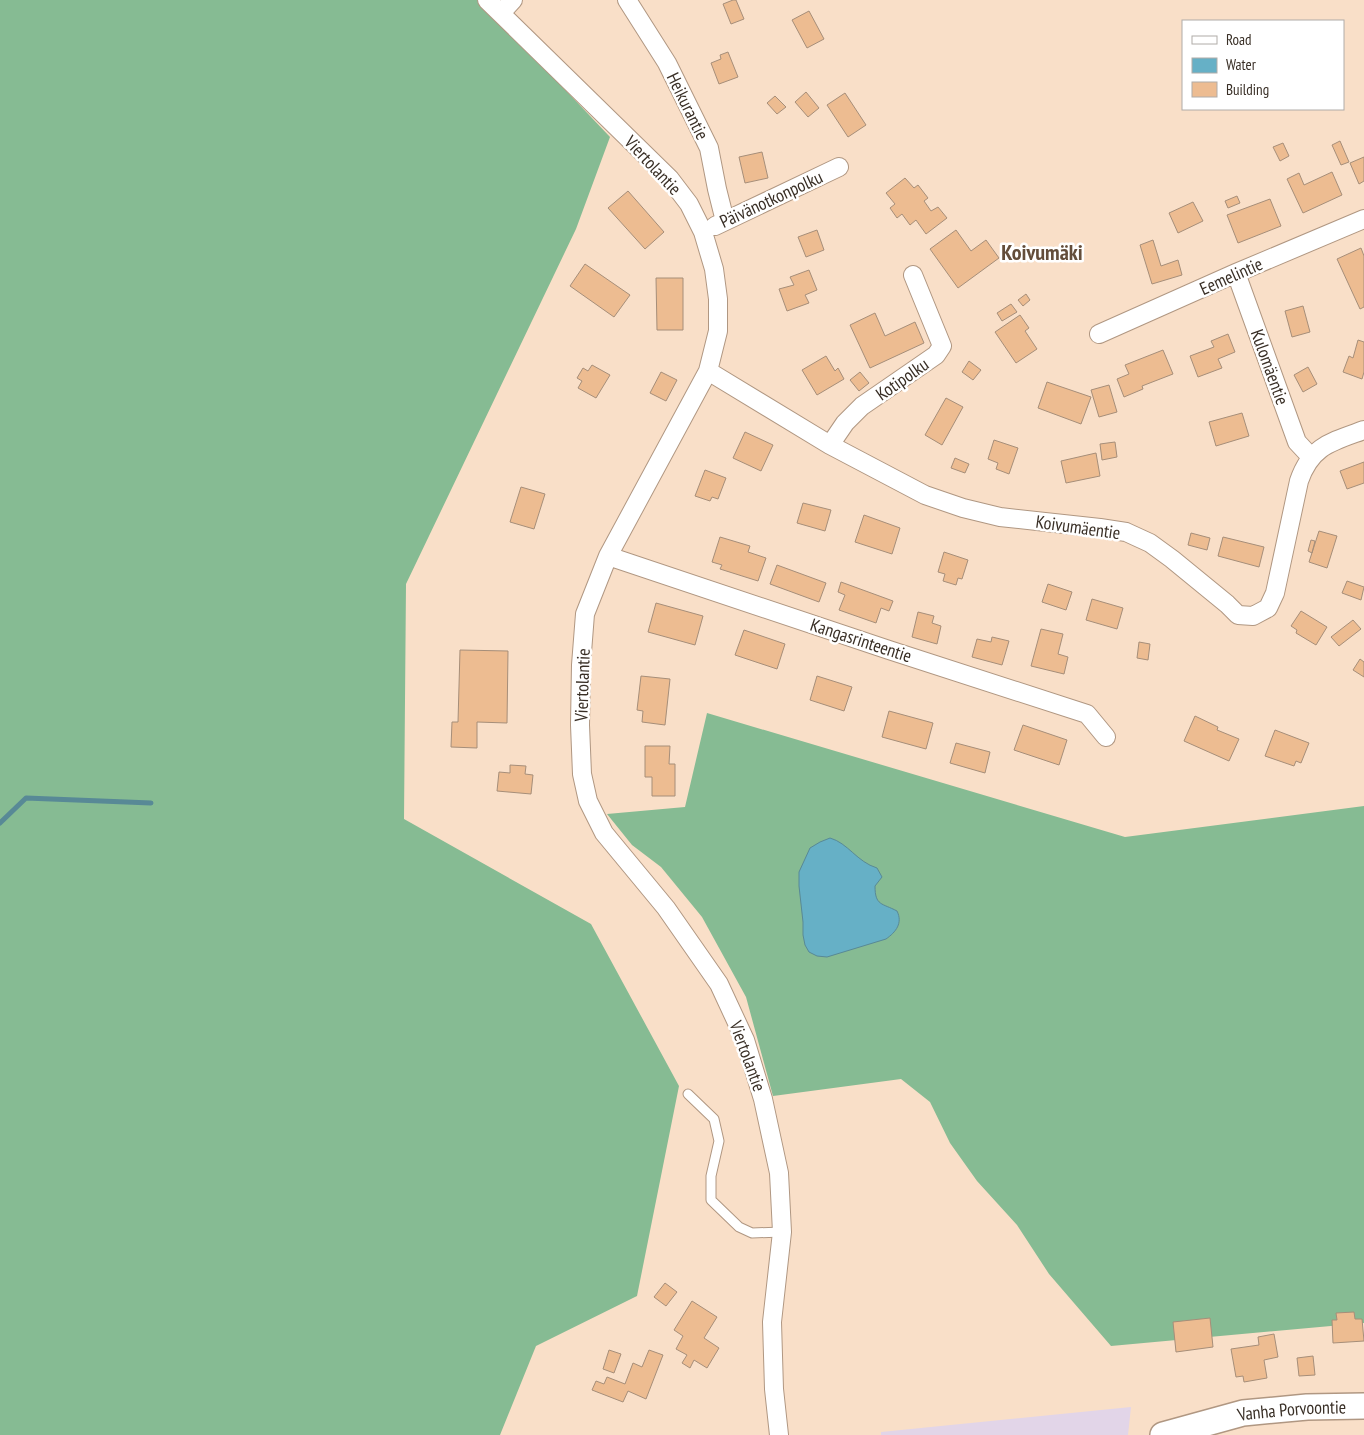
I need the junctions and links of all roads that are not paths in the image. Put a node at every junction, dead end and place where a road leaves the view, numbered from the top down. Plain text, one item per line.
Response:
1 (487, 0) edge
2 (627, 0) edge
3 (507, 7) edge
4 (839, 167) dead end
5 (1364, 219) edge
6 (725, 221) junction
7 (703, 232) junction
8 (1236, 273) junction
9 (913, 275) dead end
10 (1099, 334) dead end
11 (708, 371) junction
12 (1364, 430) edge
13 (830, 445) junction
14 (1311, 457) junction
15 (608, 556) junction
16 (1106, 737) dead end
17 (688, 1094) dead end
18 (782, 1232) junction
19 (1364, 1406) edge
20 (779, 1435) edge
21 (1163, 1435) edge

1 - 3 street, Viertolantie
2 - 6 street, Heikurantie
3 - 7 street, Viertolantie
4 - 6 street, Päivänotkonpolku
5 - 8 street, Eemelintie
6 - 7 street, Päivänotkonpolku
7 - 11 street, Viertolantie
8 - 10 street, Eemelintie
8 - 14 street, Kulomäentie
9 - 13 street, Kotipolku
11 - 13 street, Koivumäentie
11 - 15 street, Viertolantie
12 - 14 street, Koivumäentie
13 - 14 street, Koivumäentie
15 - 16 street, Kangasrinteentie
15 - 18 street, Viertolantie
17 - 18 lane
18 - 20 street, Viertolantie
19 - 21 main road, Vanha Porvoontie

